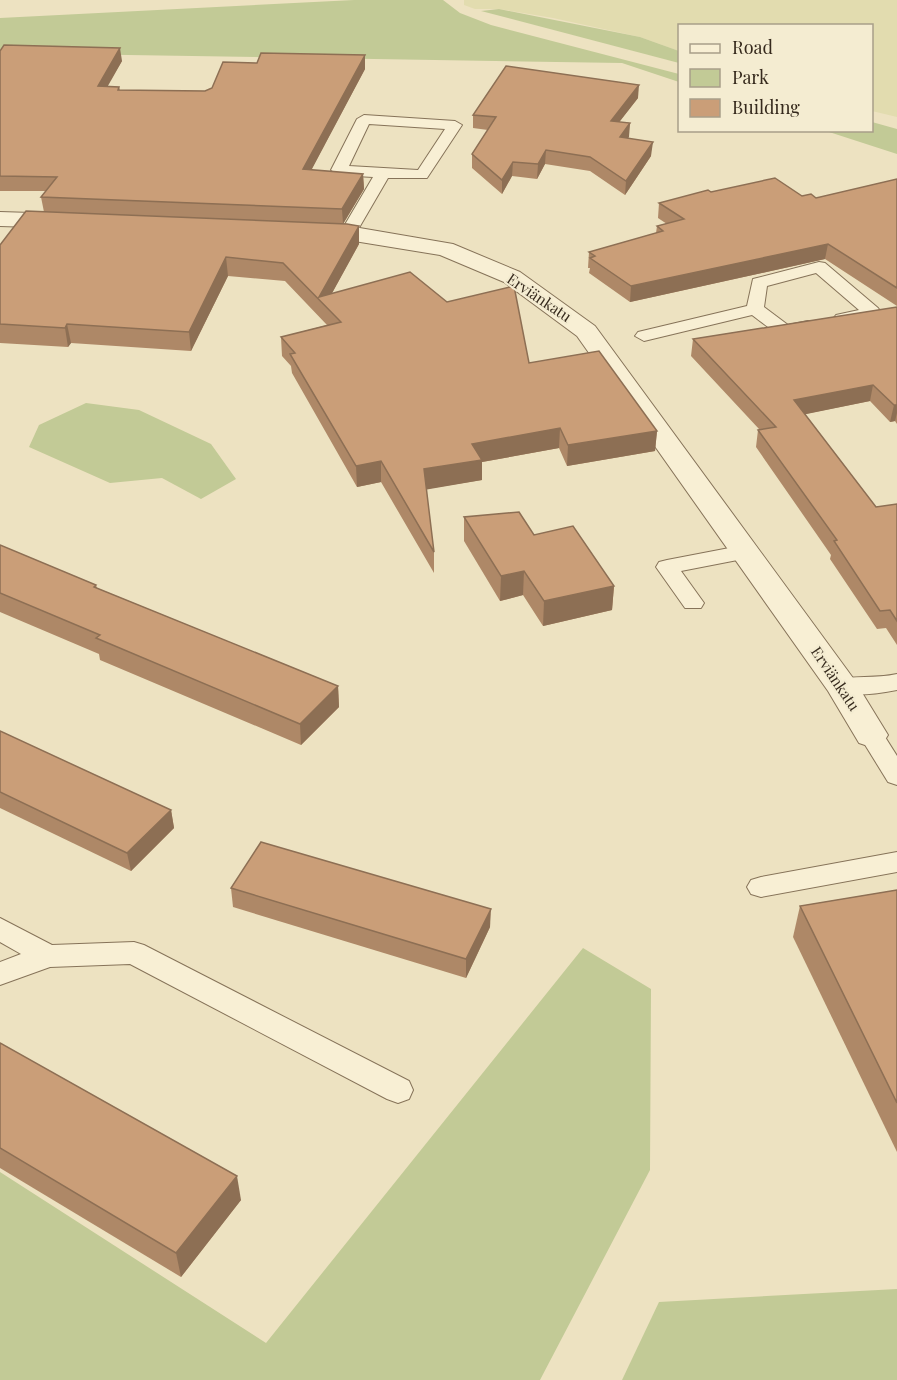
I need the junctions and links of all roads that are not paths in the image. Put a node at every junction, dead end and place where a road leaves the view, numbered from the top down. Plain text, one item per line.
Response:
1 (383, 172) junction
2 (0, 219) edge
3 (84, 222) edge
4 (288, 231) edge
5 (348, 233) junction
6 (755, 309) junction
7 (644, 336) dead end
8 (745, 552) junction
9 (693, 603) dead end
10 (897, 682) edge
11 (841, 686) junction
12 (872, 735) joint
13 (897, 776) edge
14 (897, 862) edge
15 (761, 887) dead end
16 (0, 929) edge
17 (48, 956) junction
18 (0, 974) edge
19 (398, 1090) dead end

1 - 1 lane
1 - 5 lane
2 - 3 street
4 - 5 street, Erviänkatu
5 - 8 street, Erviänkatu
6 - 6 lane
6 - 7 lane
8 - 9 lane
8 - 11 street, Erviänkatu
10 - 11 lane
11 - 12 street, Erviänkatu
12 - 13 lane
14 - 15 lane
16 - 17 lane
17 - 18 lane
17 - 19 lane

